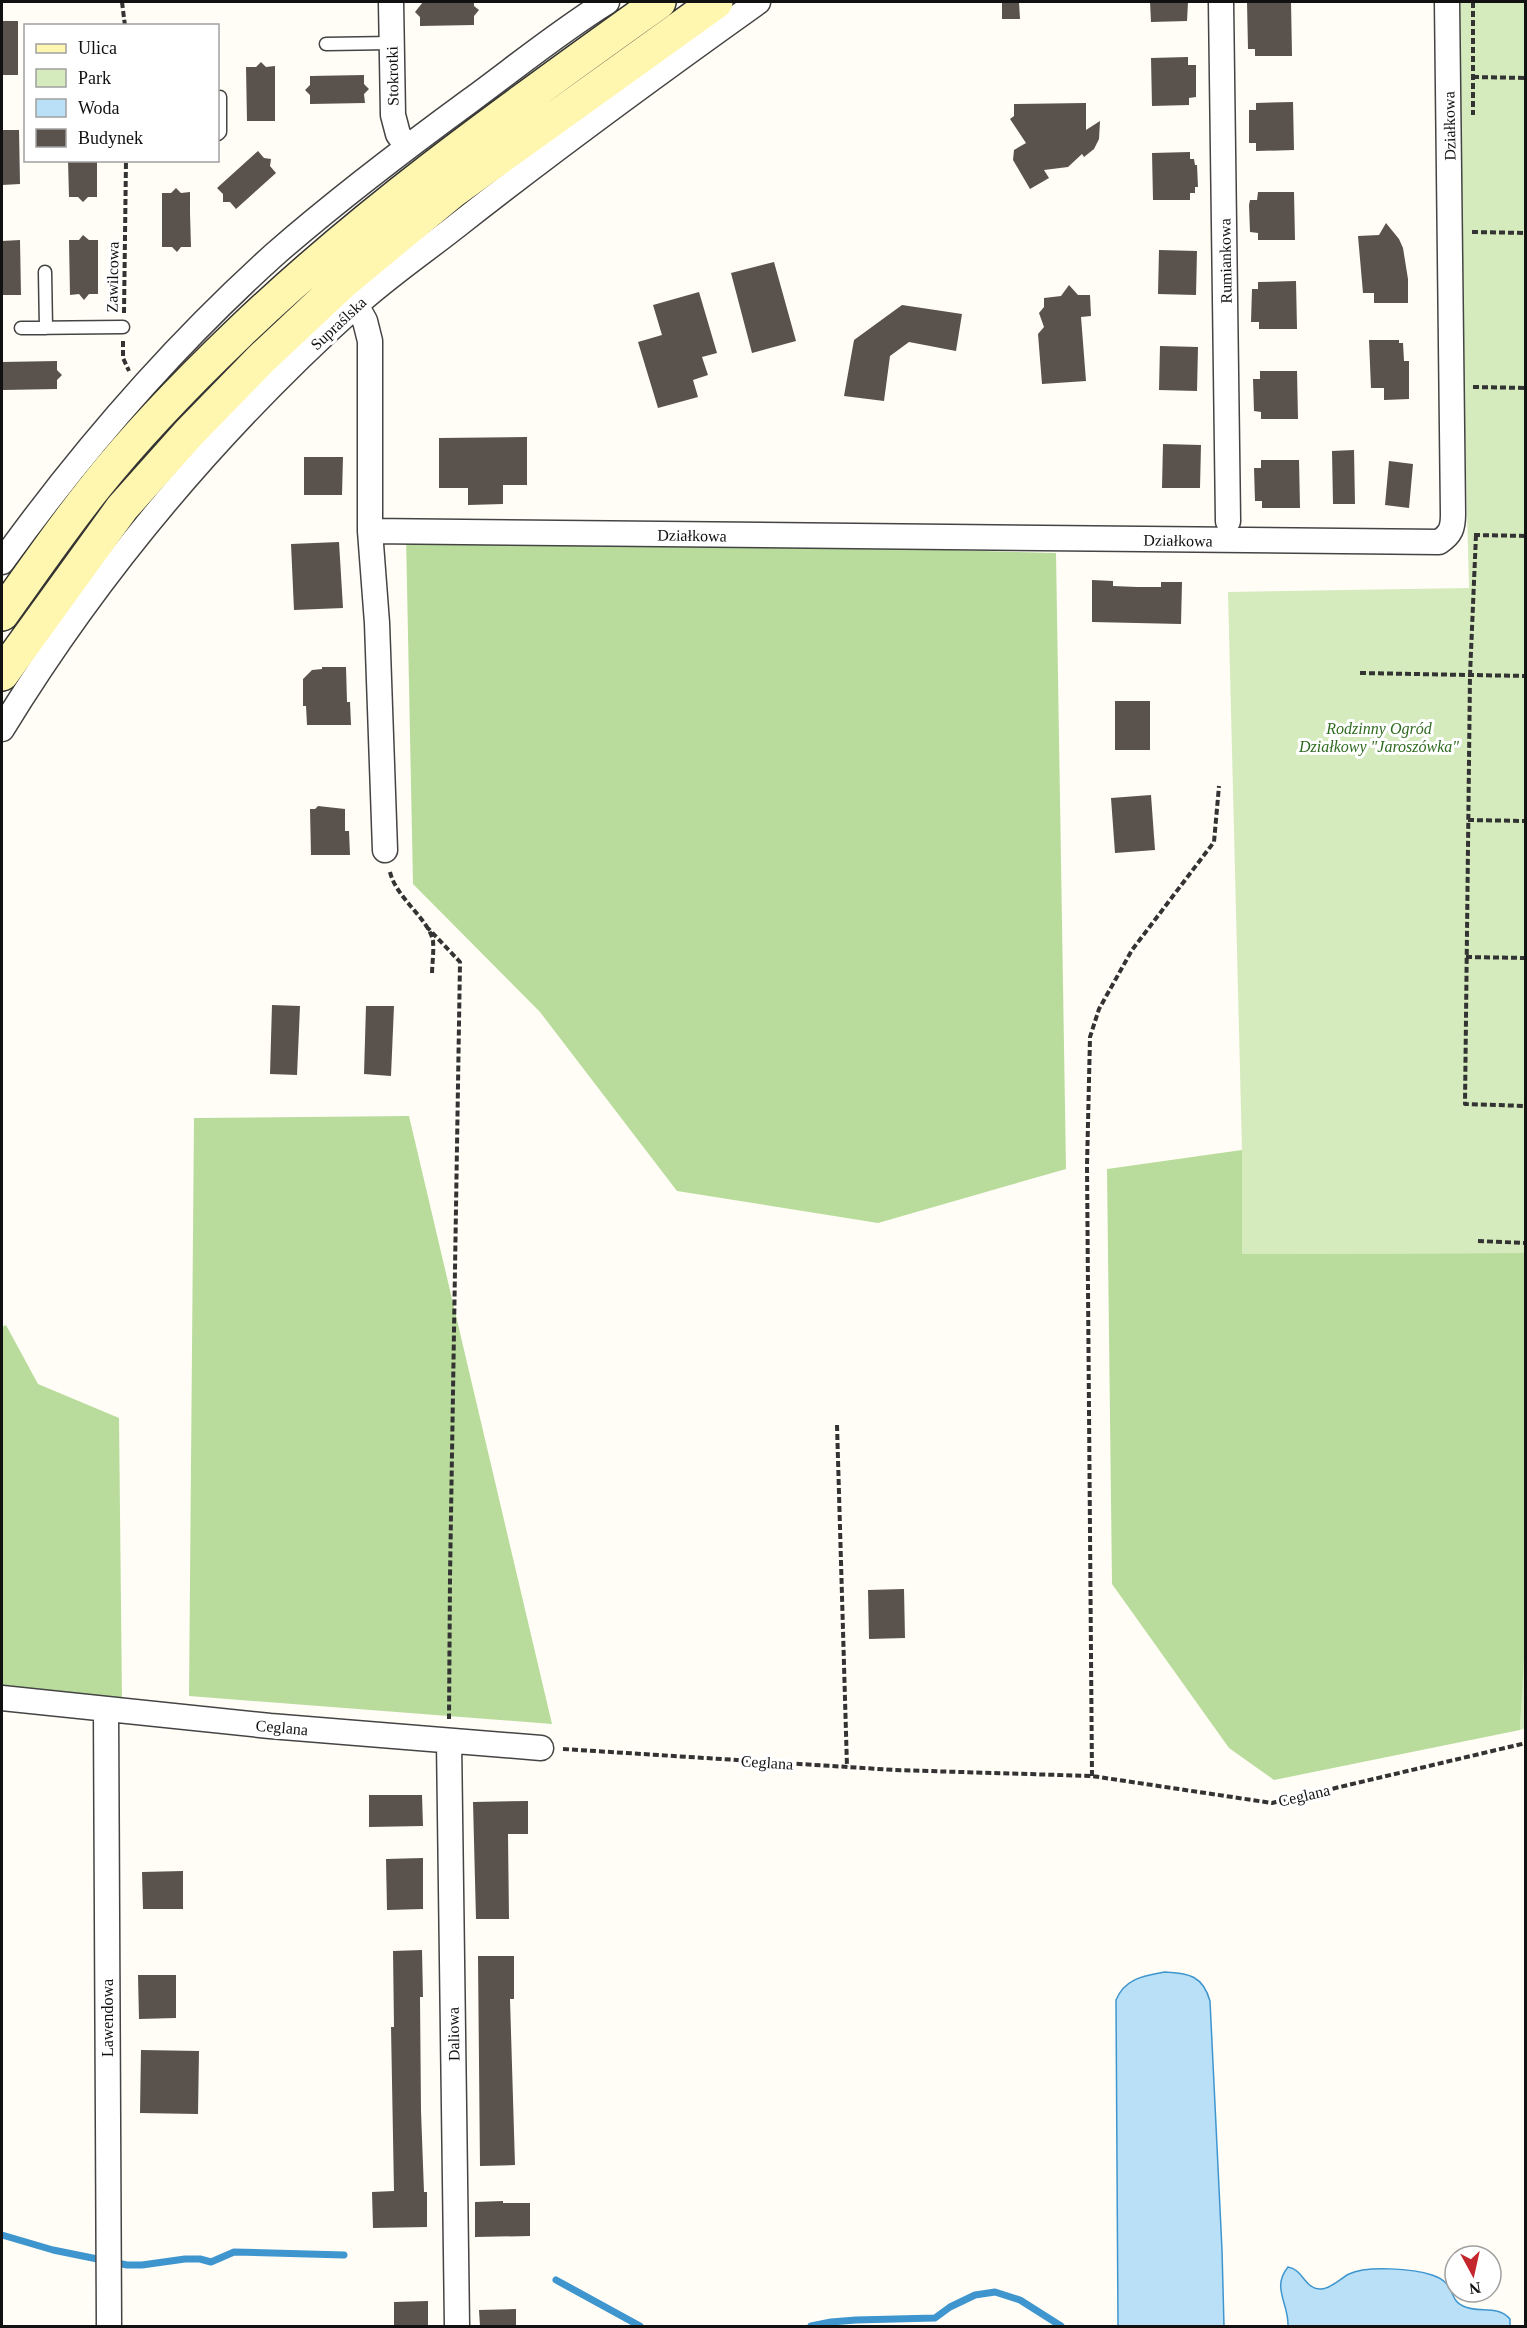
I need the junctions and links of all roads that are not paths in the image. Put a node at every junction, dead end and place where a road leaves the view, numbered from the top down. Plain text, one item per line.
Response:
1 (391, 2) edge
2 (608, 2) edge
3 (659, 2) edge
4 (716, 2) edge
5 (758, 2) edge
6 (1221, 2) edge
7 (1447, 2) edge
8 (392, 43) junction
9 (326, 44) dead end
10 (220, 97) dead end
11 (219, 133) edge
12 (407, 147) junction
13 (45, 272) dead end
14 (356, 305) junction
15 (123, 327) road end
16 (21, 328) dead end
17 (46, 328) junction
18 (1228, 521) dead end
19 (370, 531) junction
20 (2, 562) edge
21 (2, 614) edge
22 (2, 674) edge
23 (2, 729) edge
24 (385, 850) road end
25 (2, 1698) edge
26 (106, 1709) junction
27 (449, 1741) junction
28 (541, 1748) road end
29 (109, 2326) edge
30 (457, 2326) edge

1 - 8 street, Stokrotki
2 - 12 street
3 - 21 main road
4 - 22 main road
5 - 14 street, Supraślska
6 - 18 street, Rumiankowa
7 - 19 street, Działkowa
8 - 9 lane
8 - 12 street, Stokrotki
10 - 11 lane
12 - 20 street
13 - 17 lane
14 - 19 street
14 - 23 street, Supraślska
15 - 17 lane
16 - 17 lane
19 - 24 street
25 - 26 street, Ceglana
26 - 27 street, Ceglana
26 - 29 street, Lawendowa
27 - 28 street, Ceglana
27 - 30 street, Daliowa

